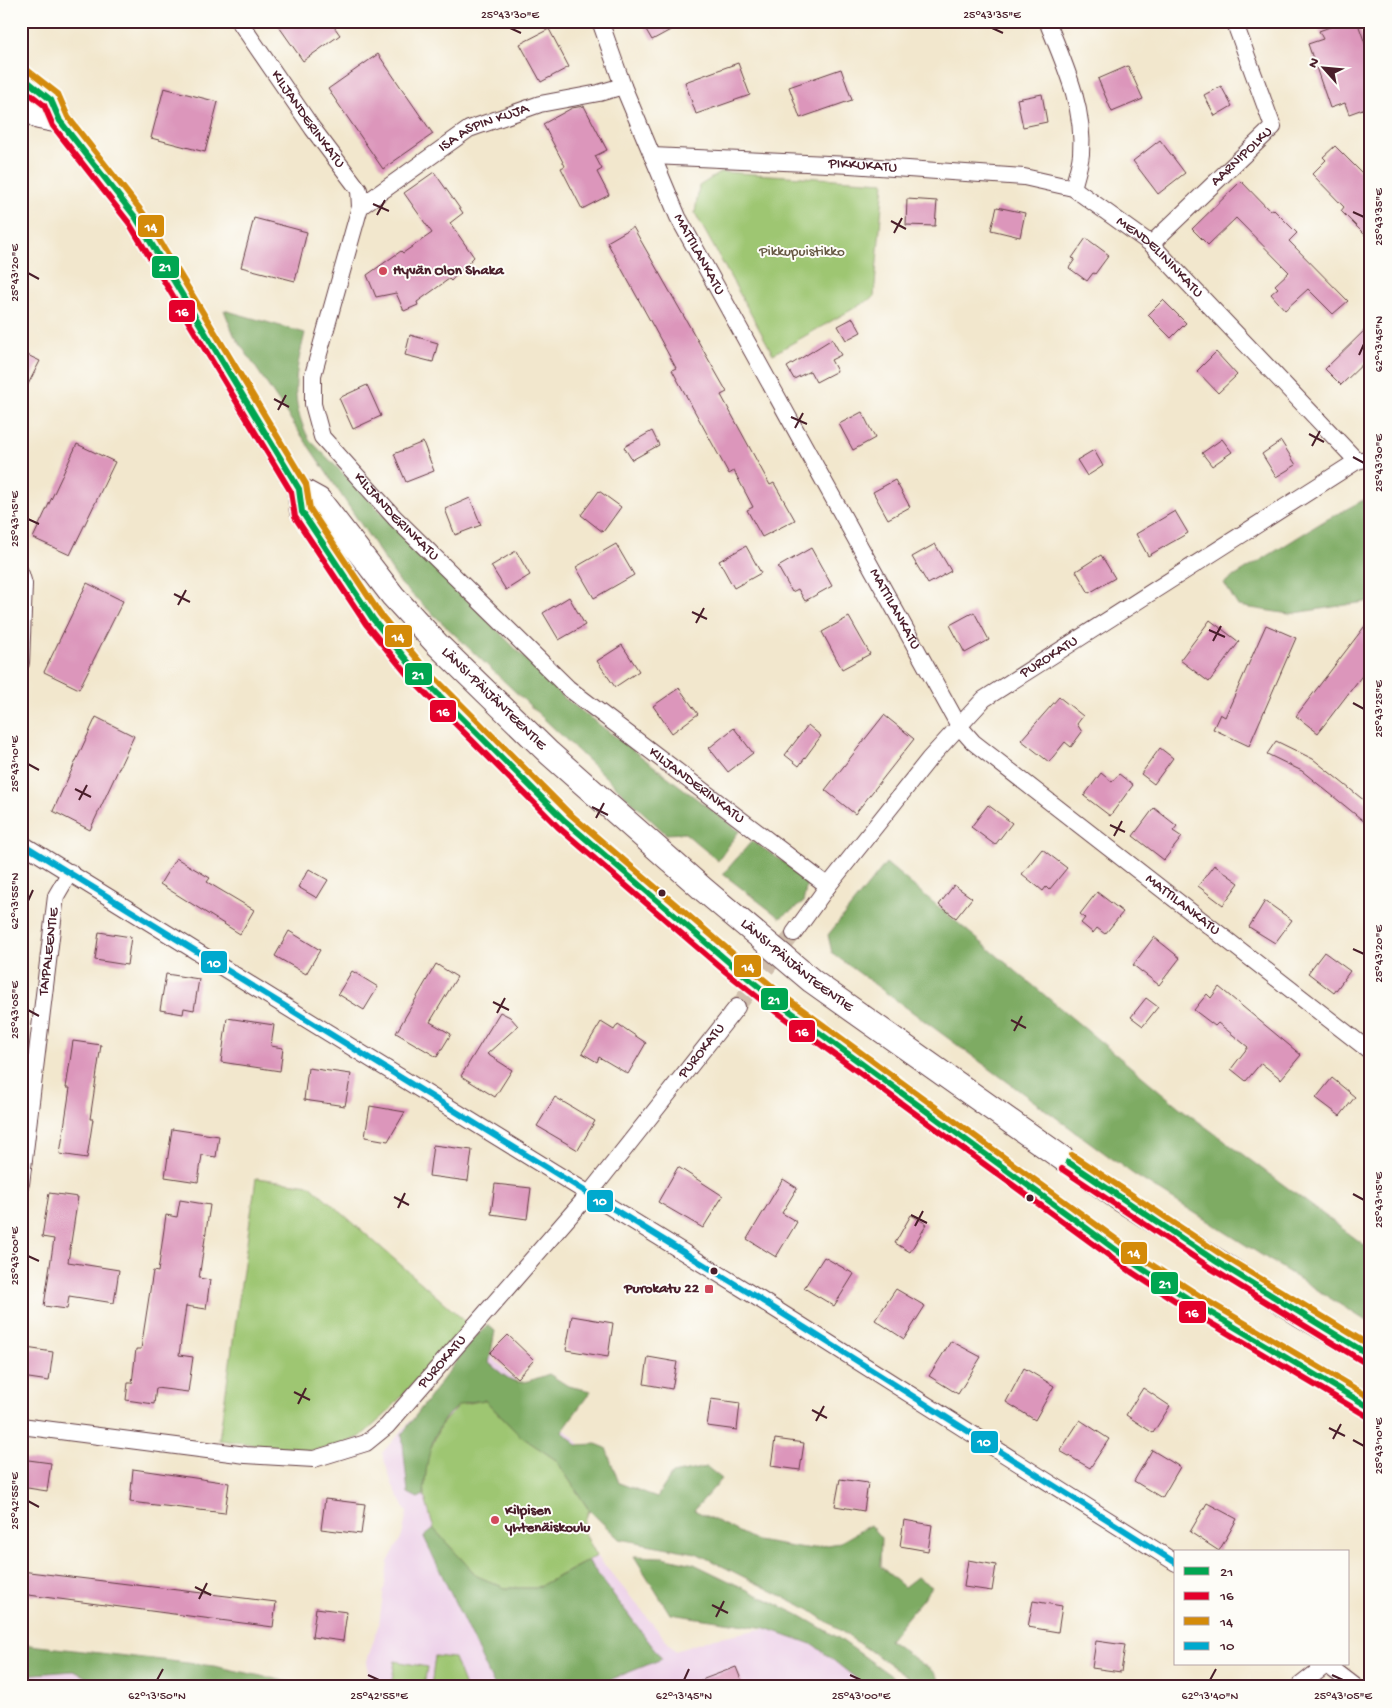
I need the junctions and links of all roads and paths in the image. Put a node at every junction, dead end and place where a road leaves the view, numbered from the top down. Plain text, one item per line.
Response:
1 (239, 21) edge
2 (600, 21) edge
3 (1047, 21) edge
4 (1234, 21) edge
5 (21, 76) edge
6 (623, 86) junction
7 (21, 104) edge
8 (60, 121) junction
9 (652, 156) junction
10 (1073, 188) junction
11 (360, 207) junction
12 (1150, 244) junction
13 (1364, 460) edge
14 (299, 488) junction
15 (21, 574) edge
16 (21, 663) edge
17 (959, 726) junction
18 (21, 843) edge
19 (70, 872) junction
20 (828, 886) junction
21 (794, 933) tunnel mouth
22 (737, 1007) tunnel mouth
23 (1371, 1052) edge
24 (21, 1184) edge
25 (590, 1194) junction
26 (1371, 1356) edge
27 (1371, 1408) edge
28 (21, 1426) edge
29 (1174, 1562) edge
30 (1324, 1666) edge
31 (1329, 1666) edge
32 (1298, 1687) edge
33 (1356, 1687) edge

1 - 11 street, KILJANDERINKATU
2 - 6 street, MATTILANKATU
3 - 10 street
4 - 12 street, AARNIPOLKU
5 - 8 main road, LÄNSI-PÄIJÄNTEENTIE
6 - 9 street, MATTILANKATU
6 - 11 street, ISA ASPIN KUJA
7 - 8 main road
8 - 14 main road, LÄNSI-PÄIJÄNTEENTIE
9 - 10 street, PIKKUKATU
9 - 17 street, MATTILANKATU
10 - 12 street, MENDELININKATU
11 - 20 street, KILJANDERINKATU
12 - 13 street, MENDELININKATU
13 - 17 street, PUROKATU
14 - 26 main road, LÄNSI-PÄIJÄNTEENTIE
14 - 27 main road, LÄNSI-PÄIJÄNTEENTIE
15 - 16 street
17 - 20 street, PUROKATU
17 - 23 street, MATTILANKATU
18 - 19 street
19 - 24 street, TAIPALEENTIE
19 - 25 street
20 - 21 street, PUROKATU
22 - 25 street, PUROKATU
25 - 28 street, PUROKATU
25 - 29 street
30 - 32 street
31 - 33 street

